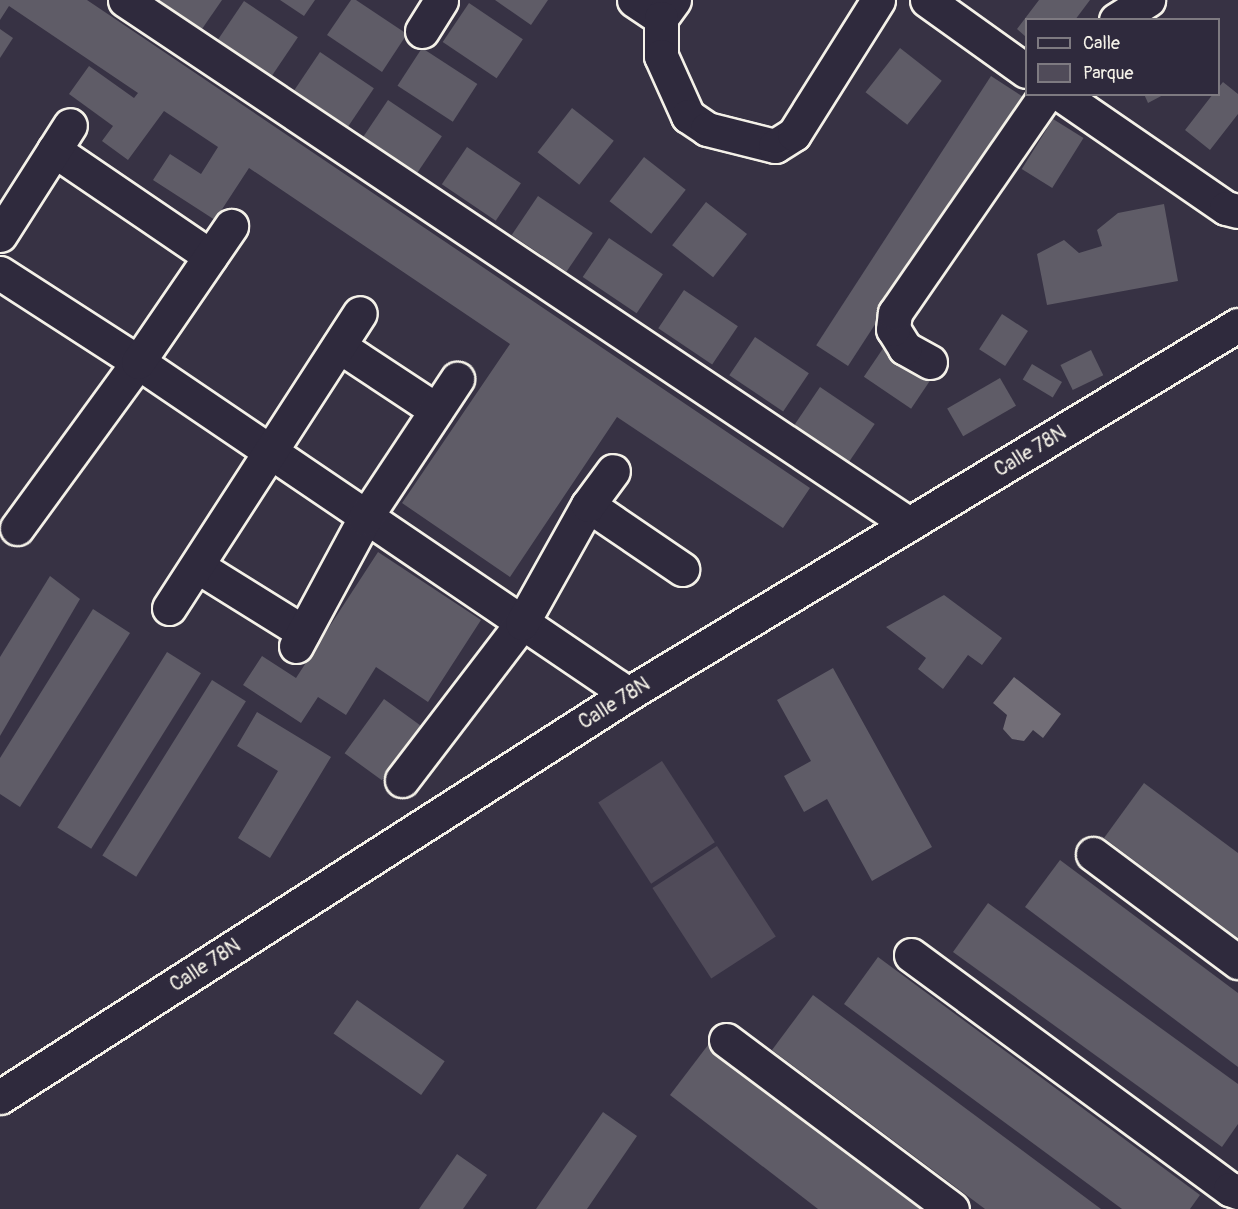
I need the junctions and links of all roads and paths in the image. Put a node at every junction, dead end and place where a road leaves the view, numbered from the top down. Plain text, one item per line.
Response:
1 (125, 0) edge
2 (441, 0) edge
3 (878, 0) edge
4 (927, 0) edge
5 (1148, 0) edge
6 (656, 6) edge
7 (1119, 18) edge
8 (422, 31) dead end
9 (1025, 70) edge
10 (1045, 96) edge
11 (1063, 96) edge
12 (1234, 217) edge
13 (231, 226) dead end
14 (0, 235) edge
15 (210, 256) junction
16 (0, 273) edge
17 (360, 313) dead end
18 (1238, 325) edge
19 (339, 346) junction
20 (138, 362) junction
21 (930, 362) dead end
22 (457, 379) dead end
23 (436, 410) junction
24 (269, 454) junction
25 (613, 471) dead end
26 (588, 506) junction
27 (365, 518) junction
28 (909, 524) junction
29 (16, 528) dead end
30 (197, 566) junction
31 (682, 569) dead end
32 (169, 608) dead end
33 (522, 622) junction
34 (628, 694) junction
35 (402, 780) dead end
36 (1093, 854) dead end
37 (911, 955) dead end
38 (1238, 962) edge
39 (726, 1040) dead end
40 (0, 1096) edge
41 (1231, 1191) edge
42 (952, 1209) edge

1 - 28 street
2 - 8 street
3 - 6 street
4 - 9 street
5 - 7 street
10 - 21 street
11 - 12 street
13 - 15 street
14 - 15 street
15 - 20 street
16 - 20 street
17 - 19 street
18 - 28 street, Calle 78N
19 - 23 street
19 - 24 street
20 - 24 street
20 - 29 street
22 - 23 street
23 - 27 street
24 - 27 street
24 - 30 street
25 - 26 street
26 - 31 street
26 - 33 street
27 - 30 street
27 - 33 street
28 - 34 street, Calle 78N
30 - 32 street
33 - 34 street
33 - 35 street
34 - 40 street, Calle 78N
36 - 38 street
37 - 41 street
39 - 42 street

